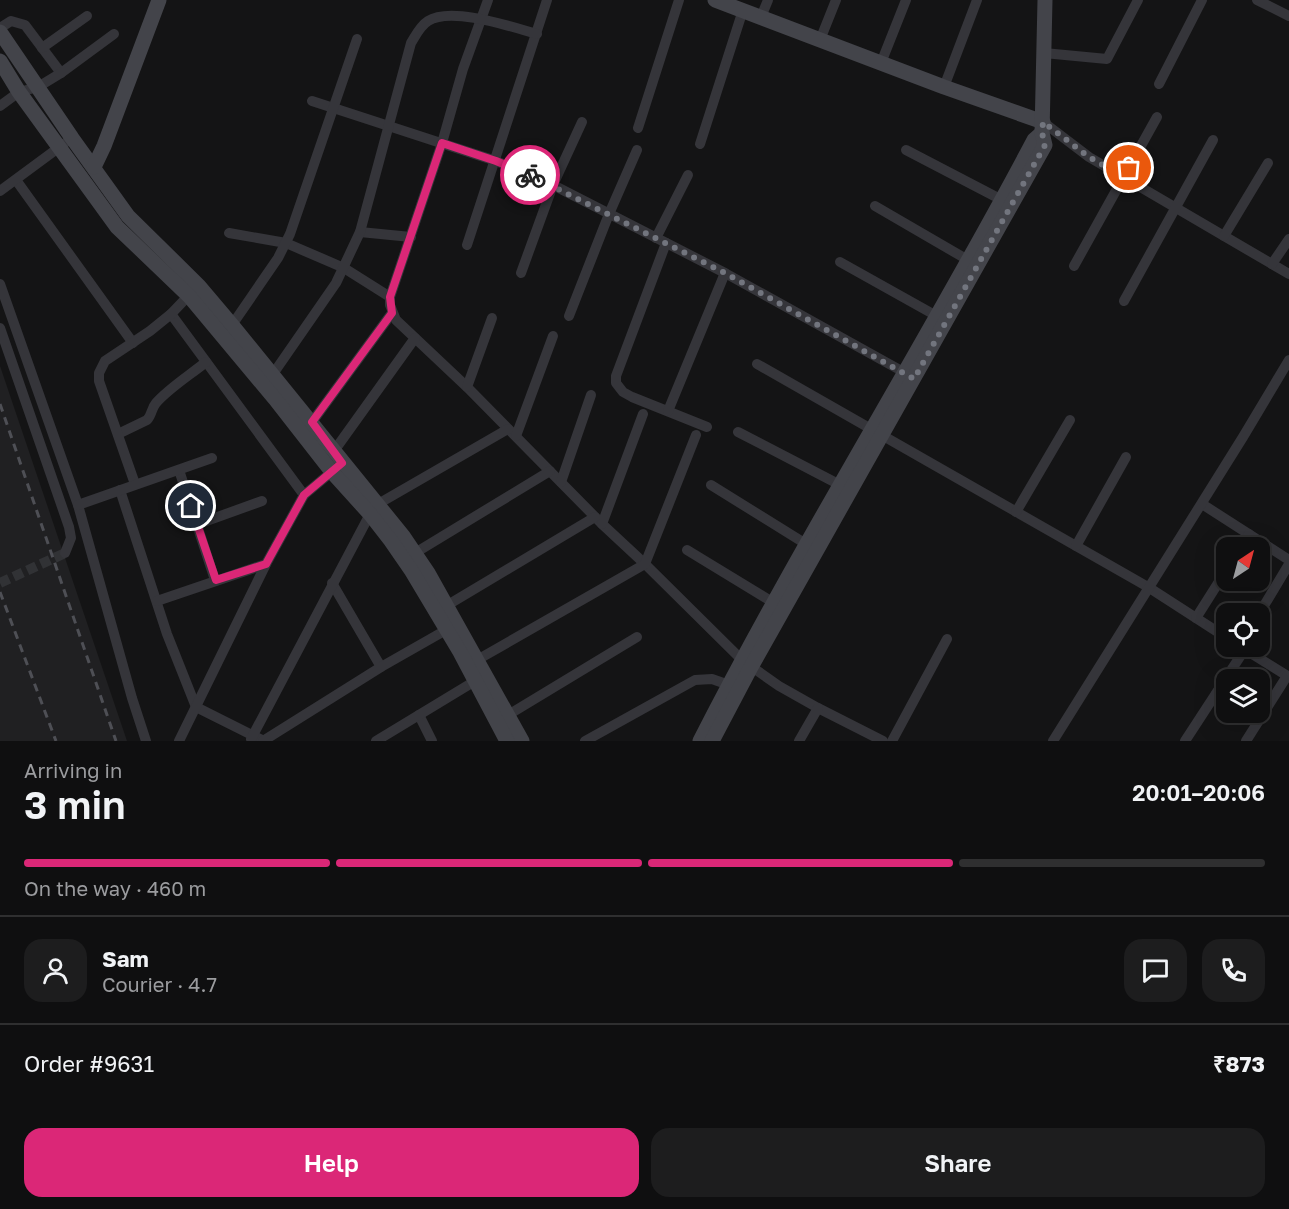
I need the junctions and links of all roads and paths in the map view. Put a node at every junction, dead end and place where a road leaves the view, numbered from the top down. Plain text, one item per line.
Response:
1 (159, 0) edge
2 (488, 0) edge
3 (547, 0) edge
4 (679, 0) edge
5 (715, 0) edge
6 (768, 0) edge
7 (836, 0) edge
8 (906, 0) edge
9 (977, 0) edge
10 (1045, 0) edge
11 (1138, 0) edge
12 (1202, 0) edge
13 (1257, 0) edge
14 (743, 10) junction
15 (1289, 15) edge
16 (87, 16) dead end
17 (761, 17) junction
18 (481, 18) junction
19 (0, 30) edge
20 (114, 34) dead end
21 (537, 34) junction
22 (357, 39) dead end
23 (820, 40) junction
24 (42, 48) junction
25 (1044, 53) junction
26 (0, 61) edge
27 (882, 63) junction
28 (61, 73) junction
29 (1159, 84) dead end
30 (38, 87) junction
31 (944, 87) junction
32 (18, 92) junction
33 (312, 101) dead end
34 (0, 106) edge
35 (333, 108) junction
36 (1157, 117) dead end
37 (582, 122) dead end
38 (387, 126) junction
39 (638, 128) dead end
40 (1043, 128) junction
41 (72, 138) junction
42 (1213, 140) dead end
43 (442, 143) junction
44 (700, 144) dead end
45 (59, 147) junction
46 (637, 150) dead end
47 (906, 150) dead end
48 (496, 161) junction
49 (1268, 163) dead end
50 (94, 167) junction
51 (688, 175) dead end
52 (1124, 177) junction
53 (16, 180) junction
54 (553, 185) junction
55 (0, 191) edge
56 (1002, 200) junction
57 (875, 206) dead end
58 (1175, 208) junction
59 (609, 214) junction
60 (360, 232) junction
61 (229, 233) dead end
62 (1224, 236) junction
63 (411, 237) junction
64 (656, 238) junction
65 (1289, 239) edge
66 (286, 243) junction
67 (666, 243) junction
68 (467, 245) dead end
69 (968, 260) junction
70 (840, 262) dead end
71 (1272, 264) junction
72 (1074, 266) dead end
73 (344, 268) junction
74 (521, 273) dead end
75 (725, 273) junction
76 (1289, 274) edge
77 (0, 284) edge
78 (194, 291) junction
79 (390, 297) junction
80 (1124, 301) dead end
81 (392, 313) junction
82 (171, 314) junction
83 (569, 316) dead end
84 (492, 318) dead end
85 (941, 319) junction
86 (232, 325) junction
87 (0, 328) edge
88 (553, 336) dead end
89 (415, 338) junction
90 (133, 343) junction
91 (1289, 360) edge
92 (206, 362) junction
93 (758, 364) dead end
94 (273, 374) junction
95 (909, 375) junction
96 (467, 387) junction
97 (591, 395) dead end
98 (668, 411) junction
99 (643, 414) dead end
100 (1070, 420) dead end
101 (312, 422) junction
102 (707, 427) dead end
103 (738, 432) dead end
104 (877, 432) junction
105 (512, 433) junction
106 (117, 434) junction
107 (696, 435) dead end
108 (1125, 457) dead end
109 (212, 458) dead end
110 (336, 462) junction
111 (179, 470) junction
112 (550, 471) junction
113 (561, 482) junction
114 (135, 484) junction
115 (711, 485) dead end
116 (845, 487) junction
117 (120, 490) junction
118 (304, 495) junction
119 (262, 501) dead end
120 (1202, 504) junction
121 (78, 505) junction
122 (374, 509) junction
123 (1016, 512) junction
124 (599, 521) junction
125 (198, 524) junction
126 (1249, 534) junction
127 (1247, 537) edge
128 (806, 544) junction
129 (1076, 546) junction
130 (687, 550) dead end
131 (65, 553) dead end
132 (415, 553) junction
133 (1289, 562) edge
134 (266, 564) junction
135 (645, 564) junction
136 (216, 580) junction
137 (332, 583) junction
138 (1216, 586) edge
139 (1148, 587) junction
140 (157, 601) junction
141 (774, 603) junction
142 (1266, 603) edge
143 (447, 606) junction
144 (1196, 618) junction
145 (446, 630) junction
146 (1216, 631) edge
147 (638, 637) dead end
148 (948, 639) dead end
149 (1238, 657) edge
150 (1260, 657) edge
151 (477, 660) junction
152 (747, 664) junction
153 (381, 667) junction
154 (1287, 672) edge
155 (475, 681) junction
156 (729, 685) junction
157 (196, 707) junction
158 (818, 708) junction
159 (419, 715) junction
160 (508, 715) junction
161 (251, 738) edge
162 (1189, 739) edge
163 (880, 740) edge
164 (146, 741) edge
165 (179, 741) edge
166 (263, 741) edge
167 (376, 741) edge
168 (432, 741) edge
169 (507, 741) edge
170 (522, 741) edge
171 (585, 741) edge
172 (700, 741) edge
173 (712, 741) edge
174 (799, 741) edge
175 (892, 741) edge
176 (1053, 741) edge
177 (1246, 741) edge

1 - 50 street
2 - 18 street
3 - 21 street
4 - 39 street
5 - 14 street
6 - 17 street
7 - 23 street
8 - 27 street
9 - 31 street
10 - 25 street
11 - 25 street
12 - 29 street
13 - 15 street
14 - 17 street
14 - 44 street
16 - 24 street
17 - 23 street
18 - 21 street
18 - 38 street
18 - 43 street
19 - 24 street
19 - 30 street
20 - 28 street
21 - 48 street
22 - 35 street
23 - 27 street
24 - 28 street
25 - 40 street
26 - 32 street
27 - 31 street
28 - 30 street
30 - 32 street
30 - 41 street
31 - 40 street
32 - 34 street
32 - 45 street
33 - 35 street
35 - 38 street
35 - 66 street
36 - 52 street
37 - 54 street
38 - 43 street
38 - 60 street
40 - 52 street
40 - 56 street
40 - 85 street
41 - 45 street
41 - 50 street
42 - 58 street
43 - 48 street
43 - 63 street
45 - 53 street
45 - 78 street
46 - 59 street
47 - 56 street
48 - 54 street
48 - 68 street
49 - 62 street
50 - 78 street
51 - 64 street
52 - 58 street
52 - 72 street
53 - 55 street
53 - 90 street
54 - 59 street
54 - 74 street
56 - 69 street
57 - 69 street
58 - 62 street
58 - 80 street
59 - 64 street
59 - 83 street
60 - 63 street
60 - 73 street
61 - 66 street
62 - 71 street
63 - 79 street
64 - 67 street
65 - 71 street
66 - 73 street
66 - 86 street
67 - 75 street
67 - 98 street
69 - 85 street
70 - 85 street
71 - 76 street
73 - 79 street
73 - 94 street
75 - 95 street
75 - 98 street
77 - 121 street
78 - 82 street
78 - 86 street
78 - 110 street
79 - 81 street
81 - 89 street
81 - 101 street
82 - 90 street
82 - 92 street
84 - 96 street
85 - 95 street
86 - 94 street
87 - 131 street
88 - 105 street
89 - 96 street
89 - 110 street
90 - 106 street
91 - 120 street
92 - 106 street
92 - 118 street
93 - 104 street
94 - 101 street
95 - 104 street
96 - 105 street
97 - 113 street
98 - 102 street
99 - 124 street
100 - 123 street
101 - 110 street
103 - 116 street
104 - 116 street
104 - 123 street
105 - 112 street
105 - 122 street
106 - 114 street
107 - 135 street
108 - 129 street
109 - 111 street
110 - 118 street
110 - 122 street
111 - 114 street
111 - 125 street
112 - 113 street
112 - 132 street
113 - 124 street
114 - 117 street
115 - 128 street
116 - 128 street
116 - 152 street
117 - 121 street
117 - 140 street
118 - 134 street
119 - 125 street
120 - 126 street
120 - 139 street
121 - 164 street
122 - 132 street
122 - 137 street
122 - 145 street
123 - 129 street
124 - 135 street
124 - 143 street
125 - 136 street
126 - 127 street
126 - 133 street
128 - 141 street
129 - 139 street
130 - 141 street
132 - 143 street
133 - 142 street
134 - 136 street
134 - 157 street
135 - 151 street
135 - 152 street
136 - 140 street
137 - 153 street
137 - 161 street
138 - 144 street
139 - 144 street
139 - 176 street
140 - 157 street
141 - 152 street
143 - 151 street
144 - 146 street
145 - 153 street
145 - 155 street
147 - 160 street
148 - 175 street
149 - 162 street
150 - 154 street
151 - 160 street
152 - 156 street
152 - 158 street
152 - 173 street
153 - 166 street
154 - 177 street
155 - 159 street
155 - 169 street
156 - 171 street
156 - 172 street
157 - 161 street
157 - 165 street
158 - 163 street
158 - 174 street
159 - 167 street
159 - 168 street
160 - 170 street
161 - 166 street

